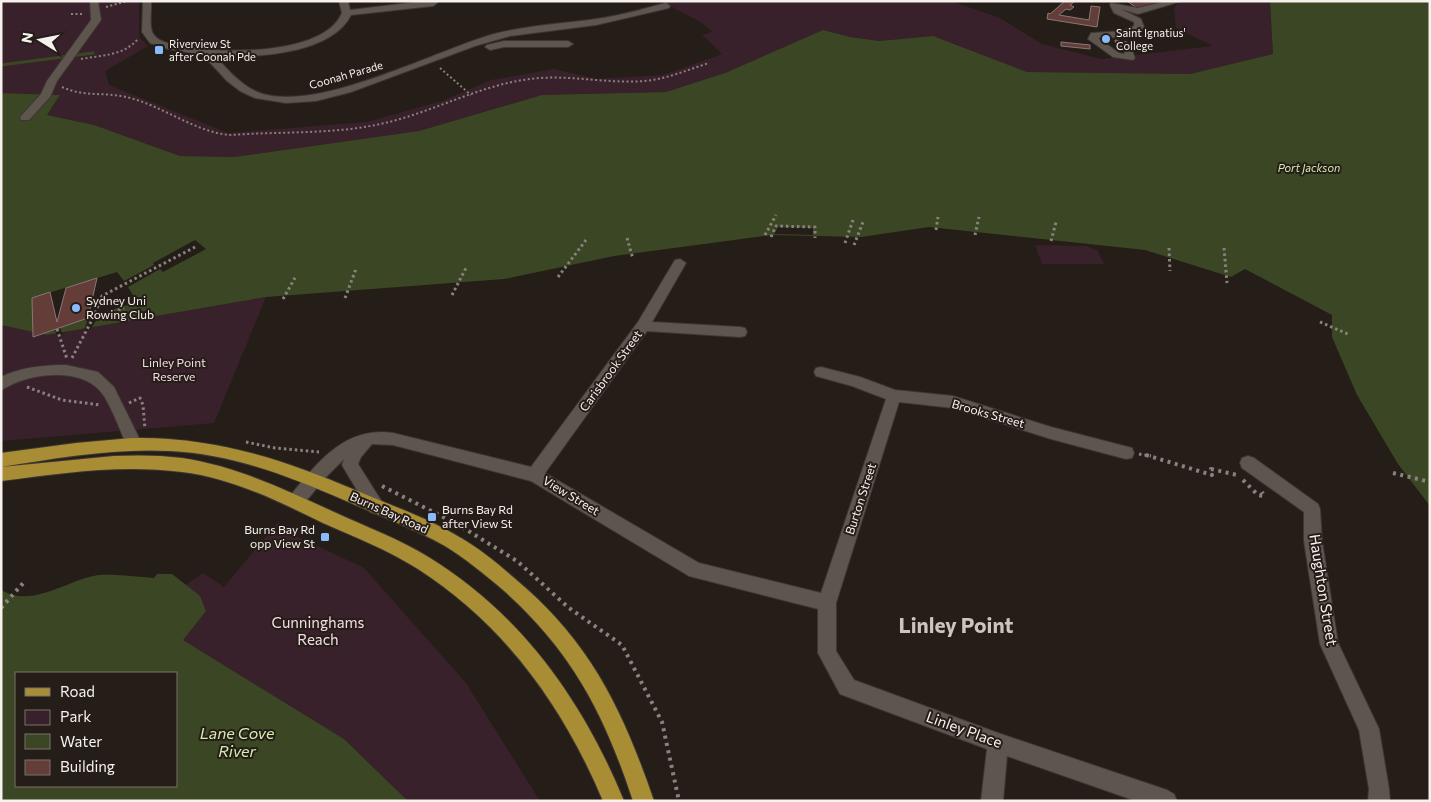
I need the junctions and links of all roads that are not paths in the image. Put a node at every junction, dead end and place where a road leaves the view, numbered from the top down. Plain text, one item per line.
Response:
1 (147, 1) edge
2 (343, 1) edge
3 (1178, 1) edge
4 (433, 2) dead end
5 (666, 6) dead end
6 (93, 8) edge
7 (347, 13) junction
8 (568, 44) dead end
9 (294, 46) junction
10 (1129, 52) dead end
11 (207, 54) junction
12 (444, 55) junction
13 (226, 74) junction
14 (25, 118) dead end
15 (680, 264) dead end
16 (643, 326) junction
17 (740, 332) dead end
18 (821, 372) dead end
19 (7, 381) edge
20 (894, 396) junction
21 (140, 439) junction
22 (366, 439) junction
23 (1126, 453) road end
24 (1, 460) edge
25 (1248, 463) dead end
26 (1, 474) edge
27 (535, 475) junction
28 (314, 479) junction
29 (296, 501) junction
30 (376, 507) junction
31 (827, 603) junction
32 (998, 743) junction
33 (614, 801) edge
34 (644, 801) edge
35 (992, 801) edge
36 (1167, 801) edge
37 (1379, 801) edge

1 - 11 street
2 - 7 street
3 - 10 street
4 - 7 street
5 - 12 street, Coonah Parade
6 - 14 street
7 - 9 street
8 - 12 street, Coonah Parade
9 - 11 street
9 - 13 street
11 - 13 street, Coonah Parade
12 - 13 street, Coonah Parade
15 - 16 street, Carisbrook Street
16 - 17 street
16 - 27 street, Carisbrook Street
18 - 20 street, Brooks Street
19 - 21 street
20 - 23 street, Brooks Street
20 - 31 street, Burton Street
21 - 24 main road, Burns Bay Road
21 - 28 main road, Burns Bay Road
22 - 27 street, View Street
22 - 28 street, View Street
22 - 30 street
25 - 37 street, Haughton Street
26 - 29 main road
27 - 31 street, View Street
28 - 29 street, View Street
28 - 30 main road, Burns Bay Road
29 - 33 main road
30 - 34 main road, Burns Bay Road
31 - 32 street, Linley Place
32 - 35 street
32 - 36 street, Linley Place

